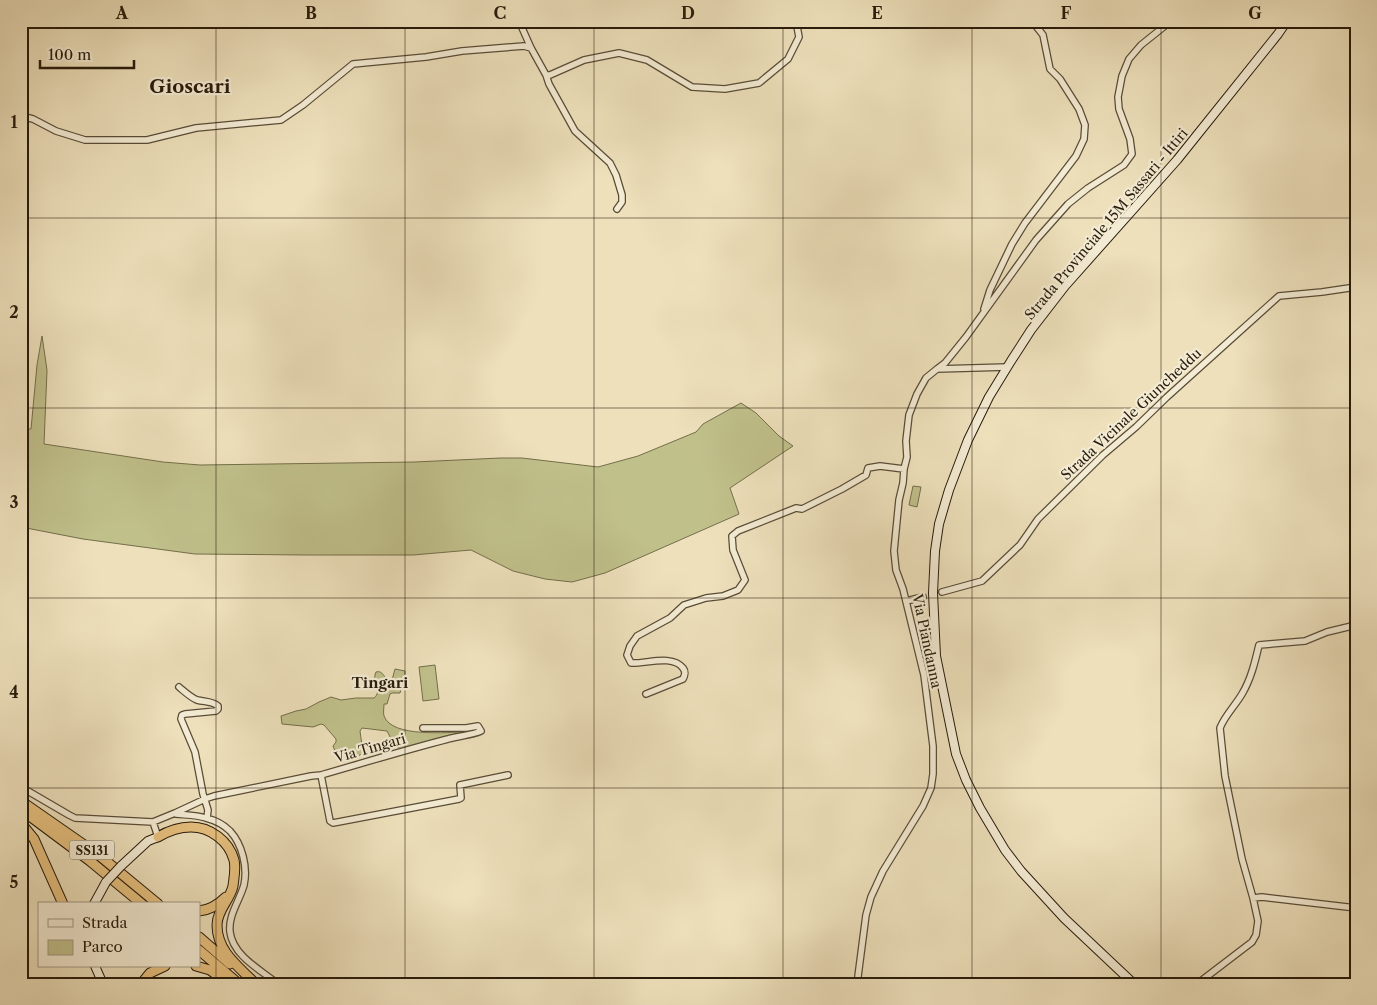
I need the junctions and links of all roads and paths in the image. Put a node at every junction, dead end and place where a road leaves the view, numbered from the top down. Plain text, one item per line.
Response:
1 (519, 21) edge
2 (796, 21) edge
3 (1032, 21) edge
4 (1171, 21) edge
5 (1287, 21) edge
6 (531, 48) junction
7 (546, 74) junction
8 (21, 116) edge
9 (617, 209) dead end
10 (1356, 287) edge
11 (983, 313) junction
12 (1007, 367) junction
13 (937, 369) junction
14 (904, 469) junction
15 (942, 592) dead end
16 (923, 597) dead end
17 (906, 601) junction
18 (1356, 624) edge
19 (179, 687) dead end
20 (646, 694) dead end
21 (423, 728) dead end
22 (321, 775) junction
23 (508, 775) dead end
24 (21, 787) edge
25 (205, 799) junction
26 (21, 801) edge
27 (21, 811) edge
28 (175, 813) junction
29 (207, 818) junction
30 (21, 822) edge
31 (153, 822) junction
32 (158, 836) junction
33 (232, 890) junction
34 (144, 892) junction
35 (1253, 898) junction
36 (63, 902) edge
37 (95, 902) edge
38 (140, 902) edge
39 (156, 902) edge
40 (159, 902) edge
41 (1356, 908) edge
42 (200, 911) edge
43 (200, 938) edge
44 (200, 951) edge
45 (200, 967) edge
46 (96, 968) edge
47 (160, 968) edge
48 (103, 984) edge
49 (140, 984) edge
50 (230, 984) edge
51 (239, 984) edge
52 (254, 984) edge
53 (278, 984) edge
54 (857, 984) edge
55 (1134, 984) edge
56 (1197, 984) edge

1 - 6 street
2 - 7 street
3 - 11 street
4 - 11 street, Via Piandanna
5 - 12 main road, Strada Provinciale 15M Sassari - Ittiri
6 - 7 street
6 - 8 street
7 - 9 street
10 - 15 street, Strada Vicinale Giuncheddu
11 - 13 street, Via Piandanna
12 - 13 street
12 - 55 main road, Strada Provinciale 15M Sassari - Ittiri
13 - 14 street, Via Piandanna
14 - 17 street, Via Piandanna
14 - 20 street
16 - 17 street
17 - 54 street, Via Piandanna
18 - 35 street
19 - 25 street
21 - 22 street, Via Tingari
22 - 23 street
22 - 25 street, Via Tingari
24 - 31 street
25 - 28 street, Via Tingari
25 - 29 street
26 - 34 highway, SS131
27 - 38 highway, SS131
28 - 29 street
28 - 31 street, Via Tingari
29 - 53 street
30 - 36 highway
31 - 32 street
32 - 33 highway
32 - 37 main road, bridge
33 - 42 highway
33 - 52 highway
34 - 39 highway, SS131
34 - 40 highway
35 - 41 street
35 - 56 street
43 - 52 highway
44 - 51 highway
45 - 50 highway
46 - 48 main road
47 - 49 highway

